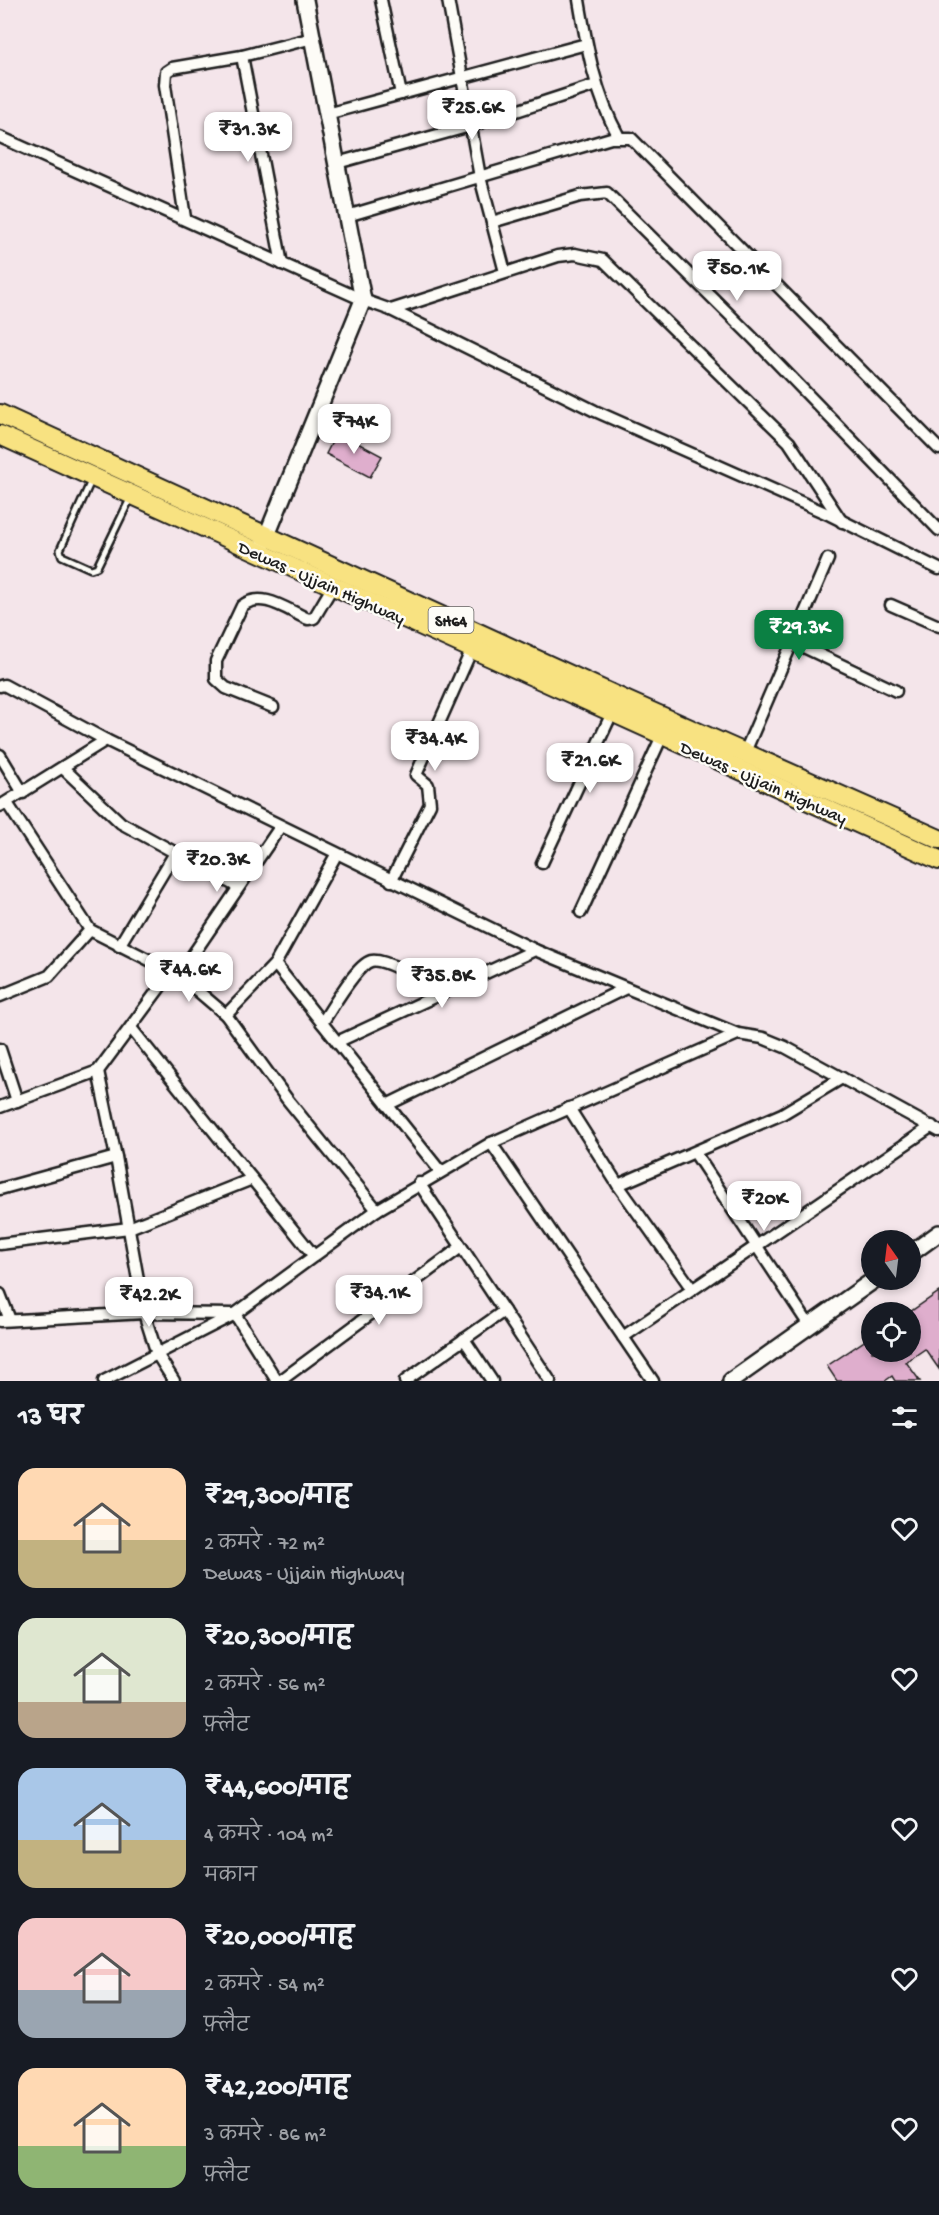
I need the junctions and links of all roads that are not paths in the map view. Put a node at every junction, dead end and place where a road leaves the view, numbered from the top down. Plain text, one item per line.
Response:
1 (305, 0) edge
2 (381, 0) edge
3 (448, 0) edge
4 (579, 0) edge
5 (313, 38) junction
6 (586, 44) junction
7 (242, 56) junction
8 (462, 78) junction
9 (597, 85) junction
10 (401, 94) junction
11 (327, 114) junction
12 (471, 126) junction
13 (0, 137) edge
14 (619, 137) junction
15 (337, 163) junction
16 (480, 177) junction
17 (347, 216) junction
18 (185, 218) junction
19 (492, 222) junction
20 (282, 264) junction
21 (505, 272) junction
22 (363, 300) junction
23 (391, 309) junction
24 (0, 414) edge
25 (0, 435) edge
26 (939, 449) edge
27 (92, 477) junction
28 (132, 496) junction
29 (842, 522) junction
30 (939, 530) edge
31 (266, 536) junction
32 (259, 554) junction
33 (828, 559) dead end
34 (939, 569) edge
35 (333, 586) junction
36 (891, 605) dead end
37 (939, 626) edge
38 (792, 641) junction
39 (472, 649) junction
40 (0, 686) edge
41 (896, 691) dead end
42 (273, 707) dead end
43 (612, 713) junction
44 (662, 736) junction
45 (106, 740) junction
46 (745, 752) junction
47 (0, 755) edge
48 (63, 768) junction
49 (23, 793) junction
50 (4, 804) edge
51 (280, 827) junction
52 (939, 839) edge
53 (175, 853) junction
54 (336, 855) junction
55 (939, 859) edge
56 (542, 863) dead end
57 (391, 881) junction
58 (238, 887) junction
59 (581, 912) dead end
60 (90, 930) junction
61 (119, 946) junction
62 (535, 950) junction
63 (275, 964) junction
64 (175, 973) junction
65 (626, 988) junction
66 (443, 993) junction
67 (0, 996) edge
68 (225, 1016) junction
69 (322, 1023) junction
70 (131, 1028) junction
71 (738, 1034) junction
72 (337, 1042) junction
73 (0, 1049) edge
74 (98, 1071) junction
75 (842, 1078) junction
76 (17, 1101) junction
77 (387, 1105) junction
78 (0, 1107) edge
79 (569, 1108) junction
80 (935, 1128) edge
81 (491, 1143) junction
82 (695, 1153) junction
83 (116, 1157) junction
84 (440, 1171) junction
85 (252, 1179) junction
86 (419, 1183) junction
87 (618, 1185) junction
88 (0, 1189) edge
89 (378, 1210) junction
90 (129, 1228) junction
91 (939, 1233) edge
92 (0, 1245) edge
93 (921, 1246) edge
94 (461, 1247) junction
95 (757, 1247) junction
96 (314, 1256) junction
97 (692, 1289) junction
98 (861, 1289) edge
99 (0, 1294) edge
100 (504, 1311) junction
101 (144, 1313) junction
102 (235, 1314) junction
103 (5, 1320) edge
104 (809, 1326) junction
105 (623, 1337) junction
106 (464, 1340) junction
107 (157, 1354) junction
108 (741, 1378) edge
109 (104, 1381) edge
110 (174, 1381) edge
111 (278, 1381) edge
112 (405, 1381) edge
113 (492, 1381) edge
114 (550, 1381) edge
115 (653, 1381) edge

1 - 5 street
2 - 10 street
3 - 8 street
4 - 6 street
5 - 7 street
5 - 11 street
6 - 8 street
6 - 9 street
7 - 18 street
7 - 20 street
8 - 10 street
8 - 12 street
9 - 12 street
9 - 14 street
10 - 11 street
11 - 15 street
12 - 15 street
12 - 16 street
13 - 18 street
14 - 16 street
14 - 26 street
15 - 17 street
16 - 17 street
16 - 19 street
17 - 22 street
18 - 20 street
19 - 21 street
19 - 30 street
20 - 22 street
21 - 23 street
21 - 29 street
22 - 23 street
22 - 31 street
23 - 29 street
24 - 31 main road, Dewas - Ujjain Highway / SH64
25 - 27 main road, Dewas - Ujjain Highway / SH64
27 - 28 main road, Dewas - Ujjain Highway / SH64
27 - 28 lane
28 - 32 main road, Dewas - Ujjain Highway / SH64
29 - 34 street
31 - 32 street
31 - 46 main road, Dewas - Ujjain Highway / SH64
32 - 35 main road, Dewas - Ujjain Highway / SH64
33 - 38 street
35 - 39 main road, Dewas - Ujjain Highway / SH64
35 - 42 street
36 - 37 street
38 - 41 street
38 - 46 street
39 - 43 main road, Dewas - Ujjain Highway / SH64
39 - 57 street
40 - 45 street
43 - 44 main road, Dewas - Ujjain Highway / SH64
43 - 56 street
44 - 55 main road, Dewas - Ujjain Highway / SH64
44 - 59 street
45 - 48 street
45 - 51 street
46 - 52 main road, Dewas - Ujjain Highway / SH64
47 - 49 street
48 - 49 street
48 - 53 street
49 - 50 street
50 - 60 street
51 - 54 street
51 - 58 street
53 - 58 street
53 - 61 street
54 - 57 street
54 - 63 street
57 - 62 street
58 - 64 street
60 - 61 street
60 - 67 street
61 - 64 street
62 - 65 street
62 - 66 street
63 - 68 street
63 - 69 street
64 - 68 street
64 - 70 street
65 - 71 street
65 - 77 street
66 - 69 street
66 - 72 street
68 - 89 street
69 - 72 street
70 - 74 street
70 - 85 street
71 - 75 street
71 - 79 street
72 - 77 street
73 - 76 street
74 - 76 street
74 - 83 street
75 - 80 street
75 - 82 street
76 - 78 street
77 - 84 street
79 - 81 street
79 - 87 street
80 - 95 street
81 - 84 street
81 - 105 street
82 - 87 street
82 - 95 street
83 - 88 street
83 - 90 street
84 - 86 street
85 - 90 street
85 - 96 street
86 - 89 street
86 - 94 street
87 - 97 street
89 - 96 street
90 - 92 street
90 - 101 street
91 - 93 street
94 - 100 street
94 - 111 street
95 - 97 street
95 - 104 street
96 - 102 street
97 - 105 street
98 - 104 street
99 - 103 street
100 - 106 street
100 - 114 street
101 - 102 street
101 - 103 street
101 - 107 street
102 - 107 street
102 - 111 street
104 - 108 street
105 - 115 street
106 - 112 street
106 - 113 street
107 - 109 street
107 - 110 street

